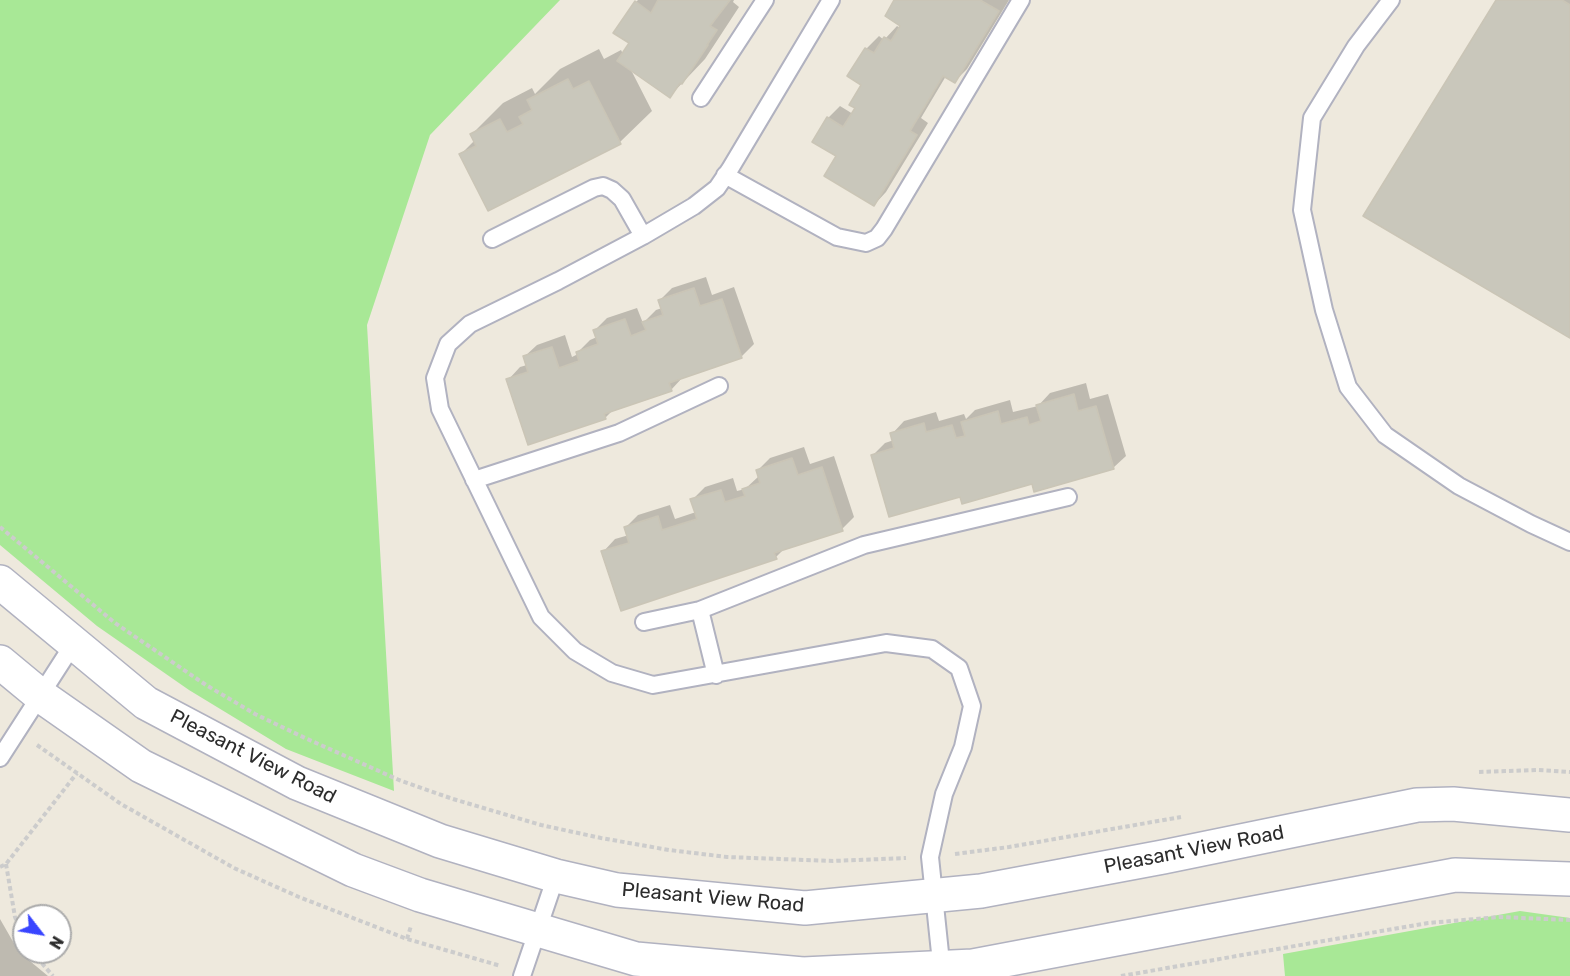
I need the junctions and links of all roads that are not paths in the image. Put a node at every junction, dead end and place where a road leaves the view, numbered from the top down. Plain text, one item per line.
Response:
1 (765, 0) edge
2 (831, 0) edge
3 (1021, 0) edge
4 (1391, 0) edge
5 (701, 98) dead end
6 (725, 175) junction
7 (643, 236) junction
8 (492, 239) dead end
9 (719, 386) dead end
10 (474, 480) junction
11 (1068, 497) dead end
12 (1570, 542) edge
13 (0, 582) edge
14 (700, 610) junction
15 (644, 622) dead end
16 (74, 643) junction
17 (0, 662) edge
18 (716, 675) junction
19 (41, 696) junction
20 (0, 758) edge
21 (1570, 815) edge
22 (556, 876) junction
23 (1570, 879) edge
24 (935, 895) junction
25 (538, 930) junction
26 (942, 972) edge
27 (522, 974) edge

1 - 5 lane
2 - 6 lane
3 - 6 lane
4 - 12 lane
6 - 7 lane
7 - 8 lane
7 - 10 lane
9 - 10 lane
10 - 18 lane
11 - 14 lane
13 - 16 street, Pleasant View Road
14 - 15 lane
14 - 18 lane
16 - 19 lane
16 - 22 street, Pleasant View Road
17 - 19 street
18 - 24 lane
19 - 20 lane
19 - 25 street
21 - 24 street, Pleasant View Road
22 - 24 street, Pleasant View Road
22 - 25 lane
23 - 26 street
24 - 26 lane
25 - 26 street
25 - 27 lane

